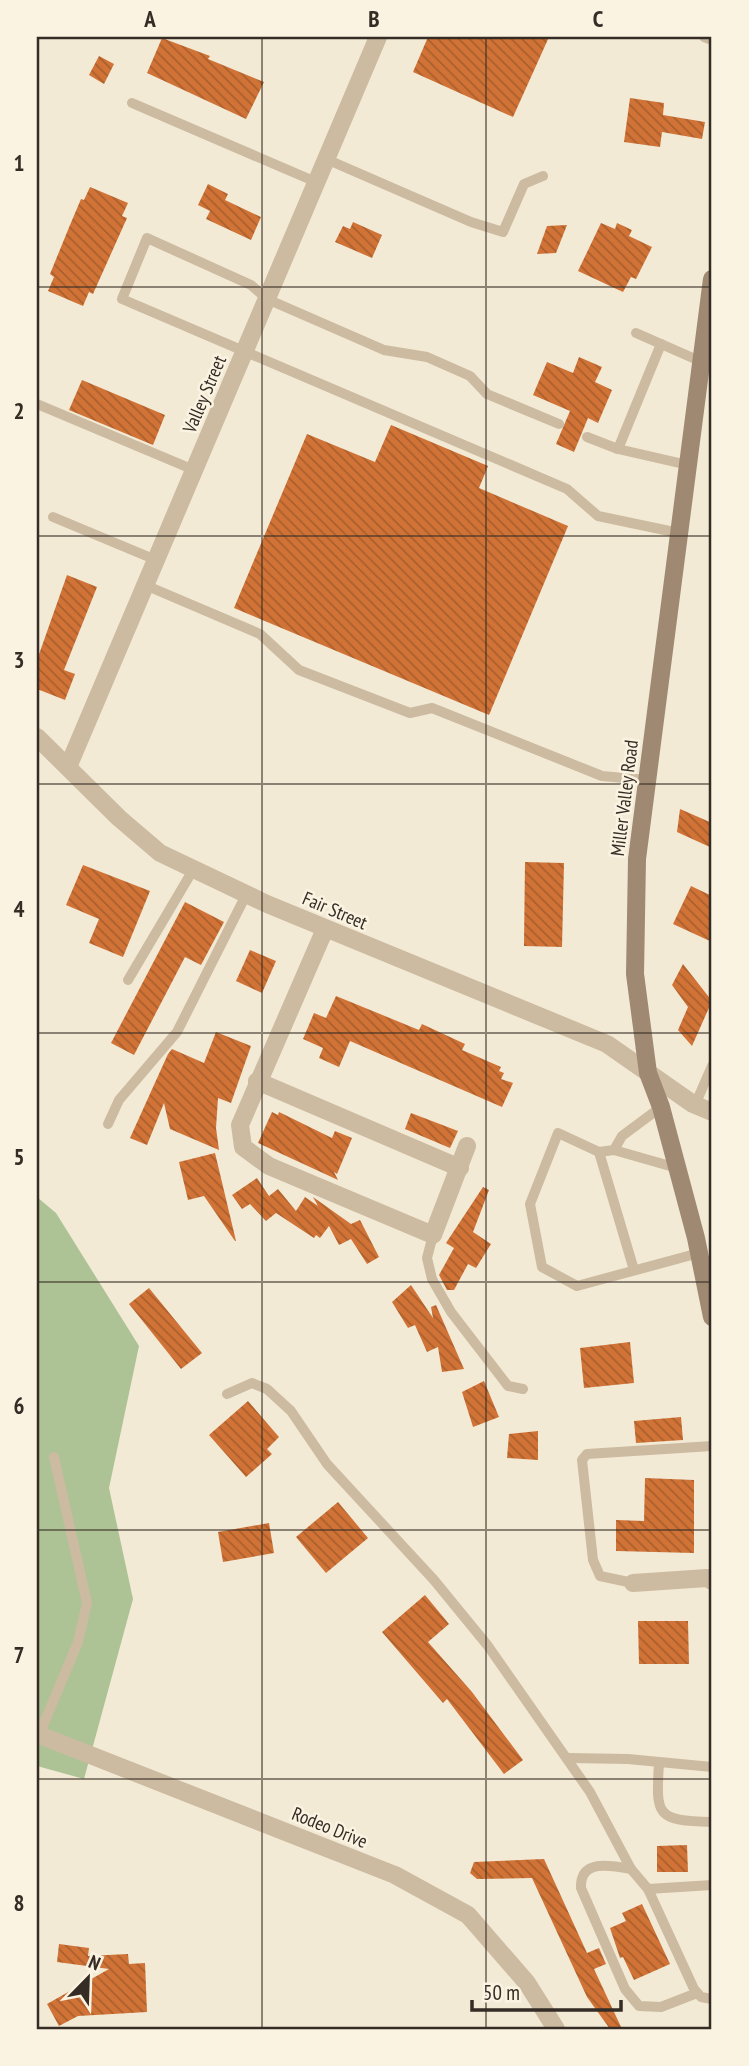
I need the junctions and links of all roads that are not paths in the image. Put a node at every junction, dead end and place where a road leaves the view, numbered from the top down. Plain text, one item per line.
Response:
1 (378, 37) edge
2 (704, 37) edge
3 (712, 40) edge
4 (132, 103) dead end
5 (326, 159) junction
6 (543, 176) dead end
7 (316, 182) junction
8 (712, 279) edge
9 (711, 298) edge
10 (267, 299) junction
11 (636, 333) dead end
12 (662, 344) junction
13 (244, 352) junction
14 (702, 362) junction
15 (37, 404) edge
16 (559, 425) dead end
17 (587, 437) dead end
18 (618, 449) junction
19 (688, 465) junction
20 (194, 470) junction
21 (53, 517) dead end
22 (680, 533) junction
23 (156, 560) junction
24 (145, 585) junction
25 (37, 737) edge
26 (68, 767) junction
27 (648, 780) junction
28 (193, 870) junction
29 (246, 895) junction
30 (325, 929) junction
31 (128, 980) dead end
32 (712, 1066) edge
33 (648, 1073) junction
34 (257, 1081) junction
35 (660, 1107) junction
36 (704, 1109) edge
37 (108, 1124) dead end
38 (467, 1146) dead end
39 (614, 1150) junction
40 (599, 1152) junction
41 (460, 1168) junction
42 (677, 1168) junction
43 (433, 1235) junction
44 (699, 1254) junction
45 (634, 1270) junction
46 (712, 1317) edge
47 (523, 1389) dead end
48 (227, 1394) dead end
49 (712, 1446) edge
50 (54, 1457) dead end
51 (712, 1581) edge
52 (632, 1583) joint
53 (38, 1734) edge
54 (569, 1758) junction
55 (659, 1762) junction
56 (712, 1767) edge
57 (712, 1822) edge
58 (631, 1869) junction
59 (712, 1885) edge
60 (648, 1889) junction
61 (697, 1993) junction
62 (712, 1999) edge
63 (556, 2029) edge

1 - 5 street, Valley Street
2 - 3 lane
4 - 7 lane
5 - 6 lane
5 - 7 street, Valley Street
7 - 10 street, Valley Street
8 - 9 main road, Miller Valley Road
9 - 14 main road, Miller Valley Road
10 - 13 street, Valley Street
10 - 13 lane
10 - 16 lane
11 - 12 lane
12 - 14 lane
12 - 18 lane
13 - 20 street, Valley Street
13 - 22 lane
14 - 19 main road, Miller Valley Road
15 - 20 lane
17 - 18 lane
18 - 19 lane
19 - 22 main road, Miller Valley Road
20 - 23 street, Valley Street
21 - 23 lane
22 - 27 main road, Miller Valley Road
23 - 24 street, Valley Street
24 - 26 street, Valley Street
24 - 27 lane
25 - 26 street, Fair Street
26 - 28 street, Fair Street
27 - 33 main road, Miller Valley Road
28 - 29 street, Fair Street
28 - 31 lane
29 - 30 street, Fair Street
29 - 37 lane
30 - 33 street, Fair Street
30 - 34 street
32 - 36 lane
33 - 35 main road, Miller Valley Road
33 - 36 street, Fair Street
34 - 41 street
34 - 43 street
35 - 39 lane
35 - 42 main road, Miller Valley Road
38 - 41 street
39 - 40 lane
39 - 42 lane
40 - 45 lane
40 - 45 lane
41 - 43 street
42 - 44 main road, Miller Valley Road
43 - 47 lane
44 - 45 lane
44 - 46 main road, Miller Valley Road
48 - 54 lane
49 - 52 lane
50 - 53 lane
51 - 52 street
53 - 63 street, Rodeo Drive
54 - 55 lane
54 - 58 lane
55 - 56 lane
55 - 57 lane
58 - 60 lane
58 - 61 lane
59 - 60 lane
60 - 61 lane
61 - 62 lane

